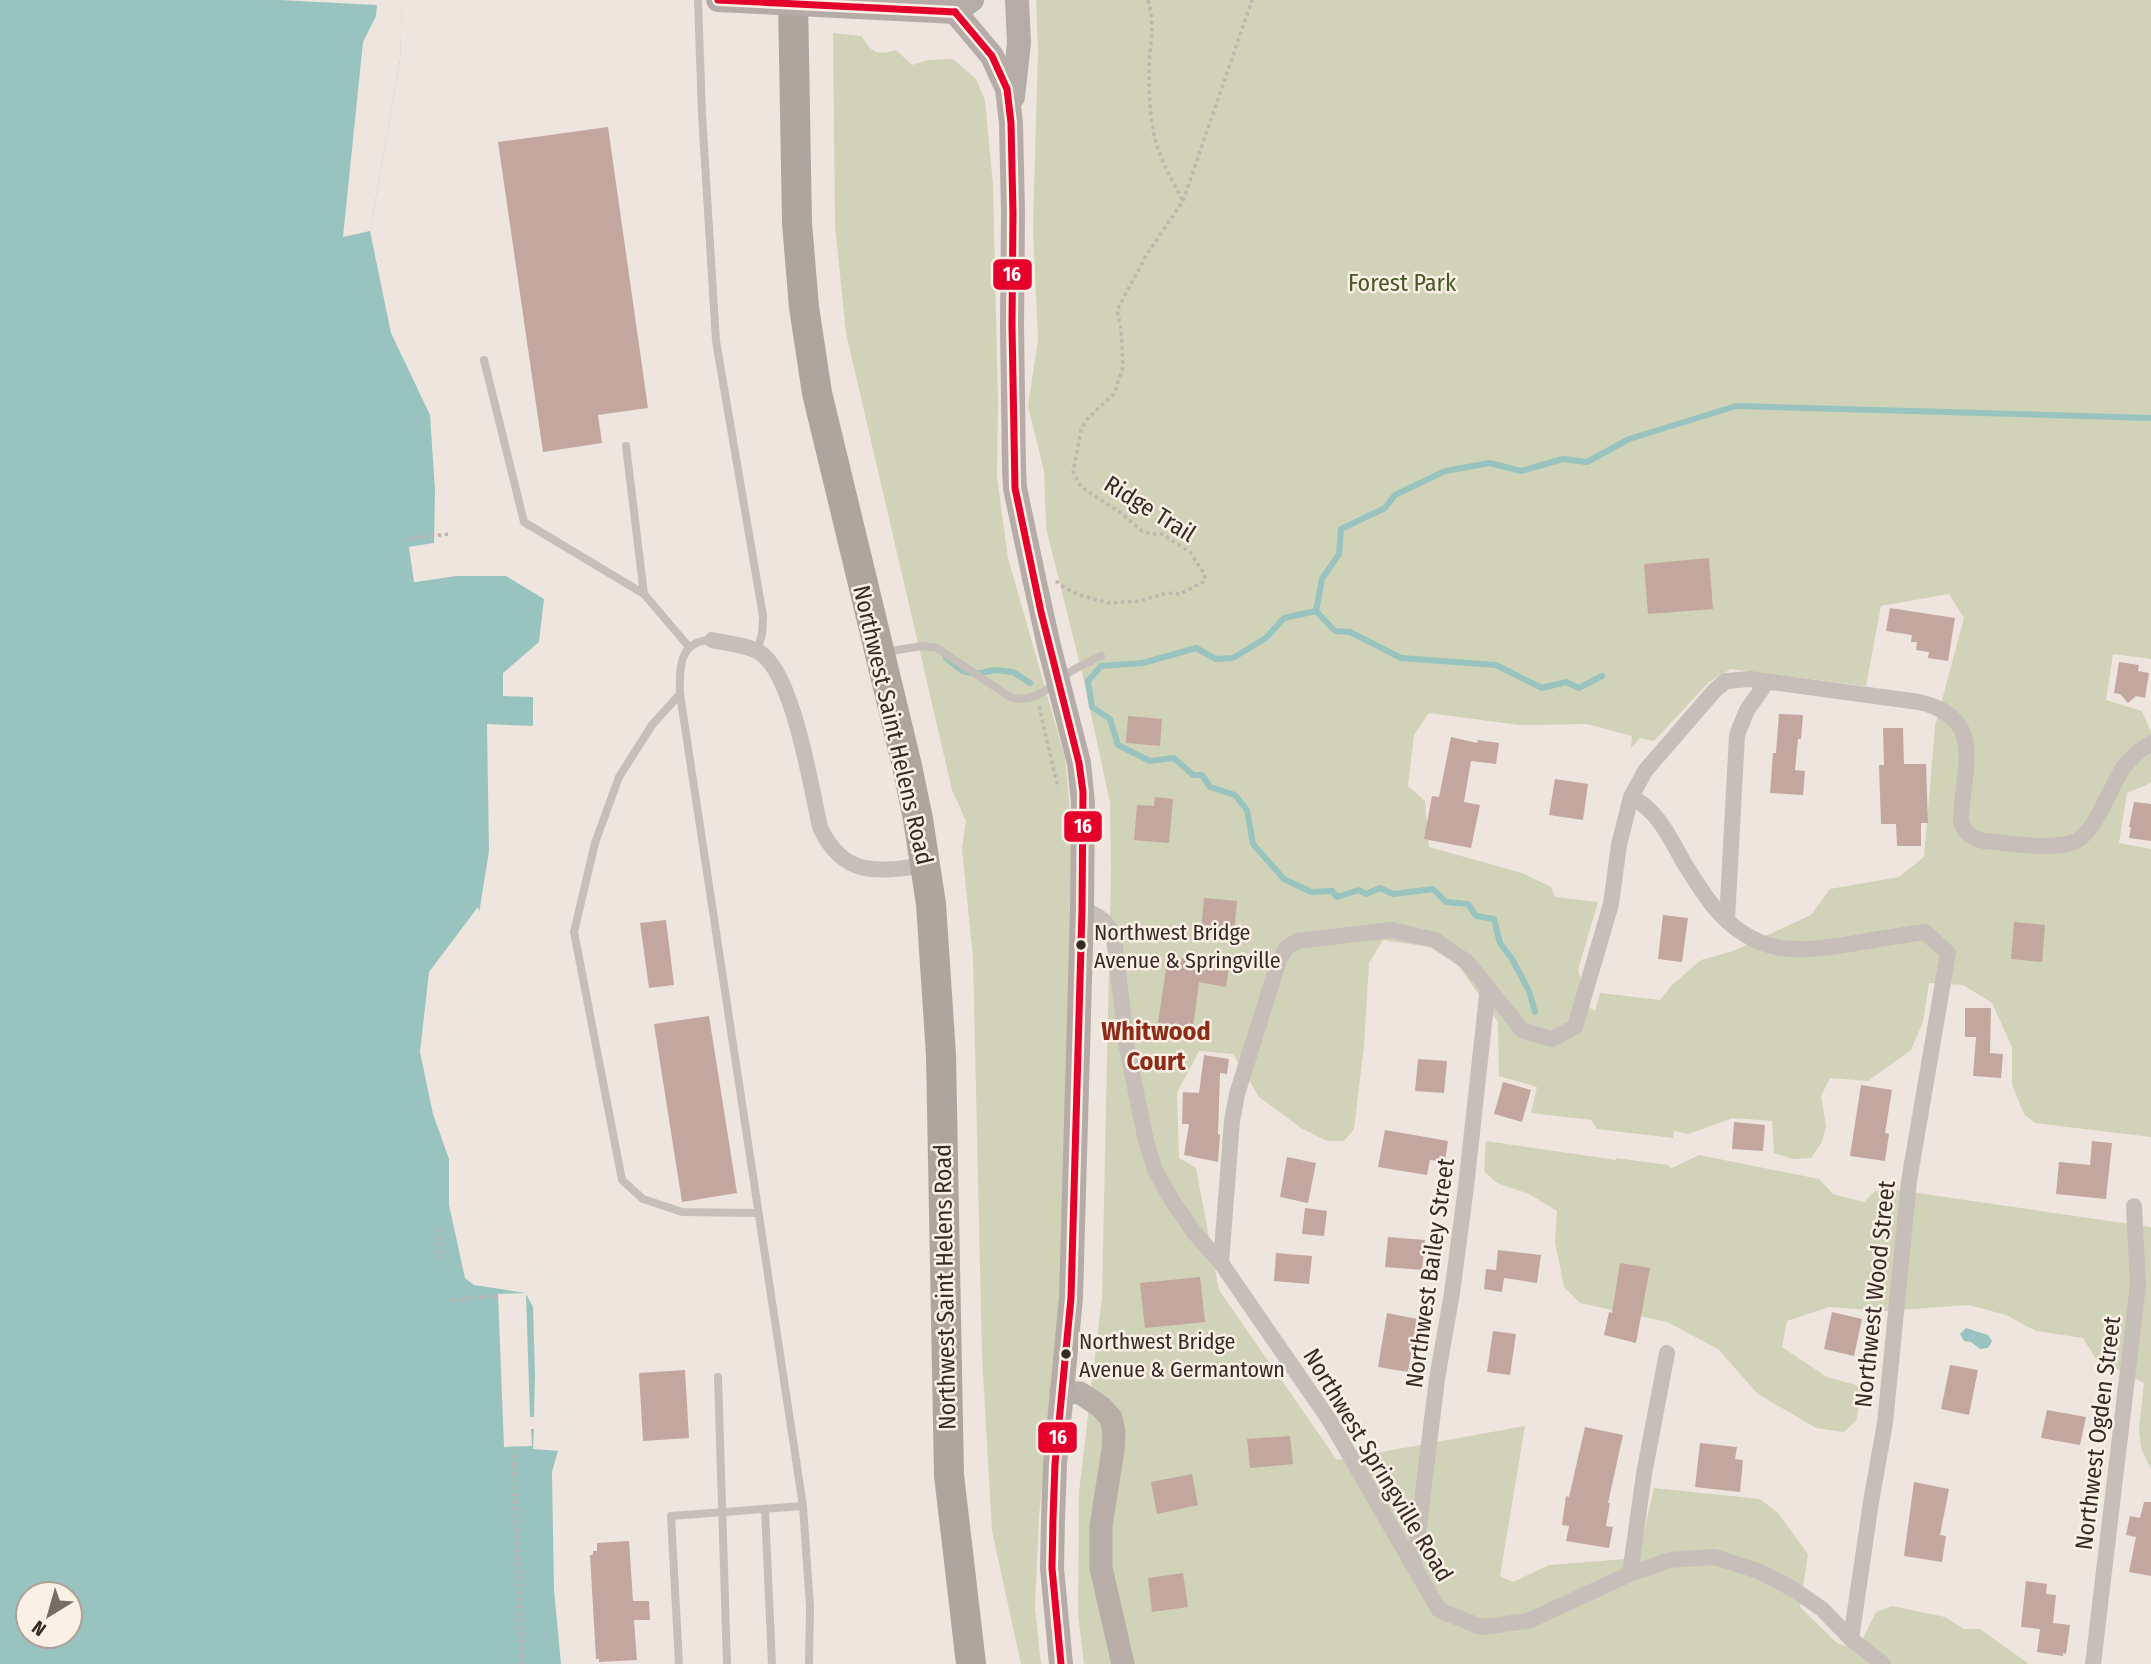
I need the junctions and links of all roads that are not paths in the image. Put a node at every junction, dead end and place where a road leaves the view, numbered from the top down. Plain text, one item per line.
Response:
1 (698, 0) edge
2 (718, 0) edge
3 (793, 0) edge
4 (1017, 0) edge
5 (963, 6) edge
6 (1011, 122) junction
7 (484, 360) dead end
8 (626, 446) dead end
9 (644, 594) junction
10 (712, 640) joint
11 (690, 647) junction
12 (757, 651) junction
13 (878, 653) junction
14 (1101, 656) dead end
15 (1767, 682) junction
16 (680, 694) junction
17 (2151, 743) edge
18 (1631, 797) junction
19 (926, 865) junction
20 (1083, 910) junction
21 (1727, 920) junction
22 (1488, 987) junction
23 (2134, 1206) dead end
24 (758, 1213) junction
25 (1221, 1263) junction
26 (1667, 1353) dead end
27 (718, 1377) dead end
28 (1061, 1392) junction
29 (803, 1506) junction
30 (765, 1509) junction
31 (723, 1512) junction
32 (1414, 1566) junction
33 (1630, 1574) junction
34 (1851, 1639) junction
35 (679, 1664) edge
36 (727, 1664) edge
37 (772, 1664) edge
38 (809, 1664) edge
39 (971, 1664) edge
40 (1061, 1664) edge
41 (1123, 1664) edge
42 (1883, 1664) edge
43 (2093, 1664) edge

1 - 12 lane
2 - 5 main road, bridge
3 - 13 highway, Northwest Saint Helens Road
4 - 6 main road
5 - 6 main road
6 - 20 main road, bridge
7 - 9 lane
8 - 9 lane
9 - 11 lane
10 - 11 lane
10 - 12 street
11 - 16 lane
12 - 19 street
13 - 14 lane
13 - 19 highway, Northwest Saint Helens Road
15 - 17 street
15 - 18 street
15 - 21 street
16 - 24 lane
16 - 24 lane
18 - 21 street
18 - 22 street
19 - 39 highway, Northwest Saint Helens Road
20 - 25 street, Northwest Springville Road
20 - 28 main road
21 - 34 street, Northwest Wood Street
22 - 25 street
22 - 32 street, Northwest Bailey Street
23 - 43 street, Northwest Ogden Street
24 - 29 lane
25 - 32 street, Northwest Springville Road
26 - 33 street
27 - 31 lane
28 - 40 main road
28 - 41 main road
29 - 30 lane
29 - 38 lane
30 - 31 lane
30 - 37 lane
31 - 35 lane
31 - 36 lane
32 - 33 street, Northwest Springville Road
33 - 34 street, Northwest Springville Road
34 - 42 street, Northwest Springville Road

